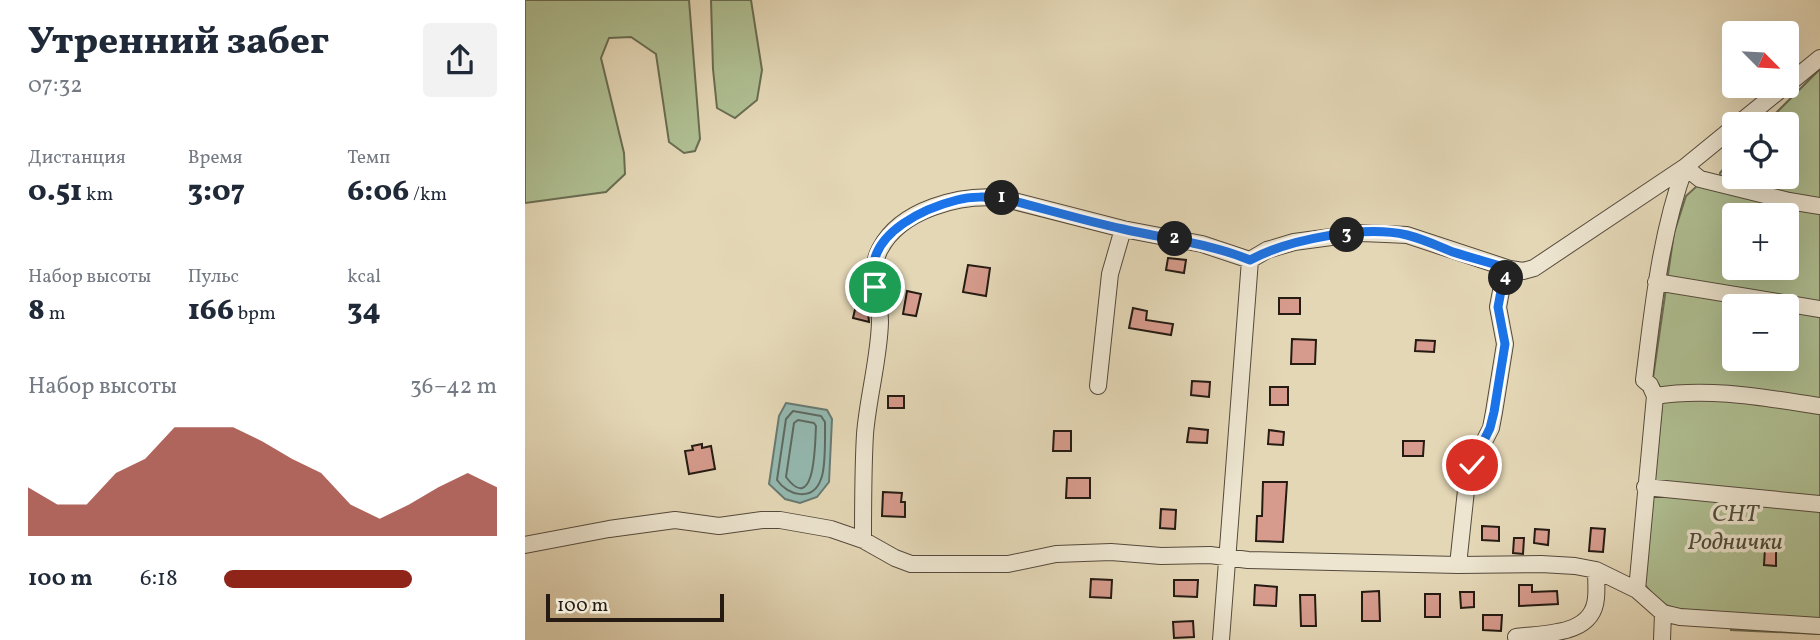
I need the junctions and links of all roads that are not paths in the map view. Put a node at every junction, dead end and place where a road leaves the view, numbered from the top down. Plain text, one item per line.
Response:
1 (1820, 58) edge
2 (1799, 75) edge
3 (1770, 98) edge
4 (1753, 112) edge
5 (1722, 137) edge
6 (1685, 167) junction
7 (1820, 206) edge
8 (1123, 229) junction
9 (1250, 260) junction
10 (1510, 269) junction
11 (1656, 282) junction
12 (1820, 309) edge
13 (1098, 386) dead end
14 (1655, 396) junction
15 (1820, 406) edge
16 (1645, 487) junction
17 (1820, 504) edge
18 (863, 540) junction
19 (525, 545) edge
20 (1227, 558) junction
21 (1458, 565) junction
22 (1596, 570) junction
23 (1637, 590) junction
24 (1663, 613) junction
25 (1820, 626) edge
26 (1516, 637) dead end
27 (1221, 640) edge
28 (1662, 640) edge

1 - 2 street
3 - 4 street
5 - 6 street
6 - 7 street
6 - 10 street
6 - 11 street
8 - 9 street
8 - 13 street
8 - 18 street
9 - 10 street
9 - 20 street
10 - 21 street
11 - 12 street
11 - 14 street
14 - 15 street
14 - 16 street
16 - 17 street
16 - 23 street
18 - 19 street
18 - 20 street
20 - 21 street
20 - 27 street
21 - 22 street
22 - 23 street
22 - 26 street
23 - 24 street
24 - 25 street
24 - 28 street

